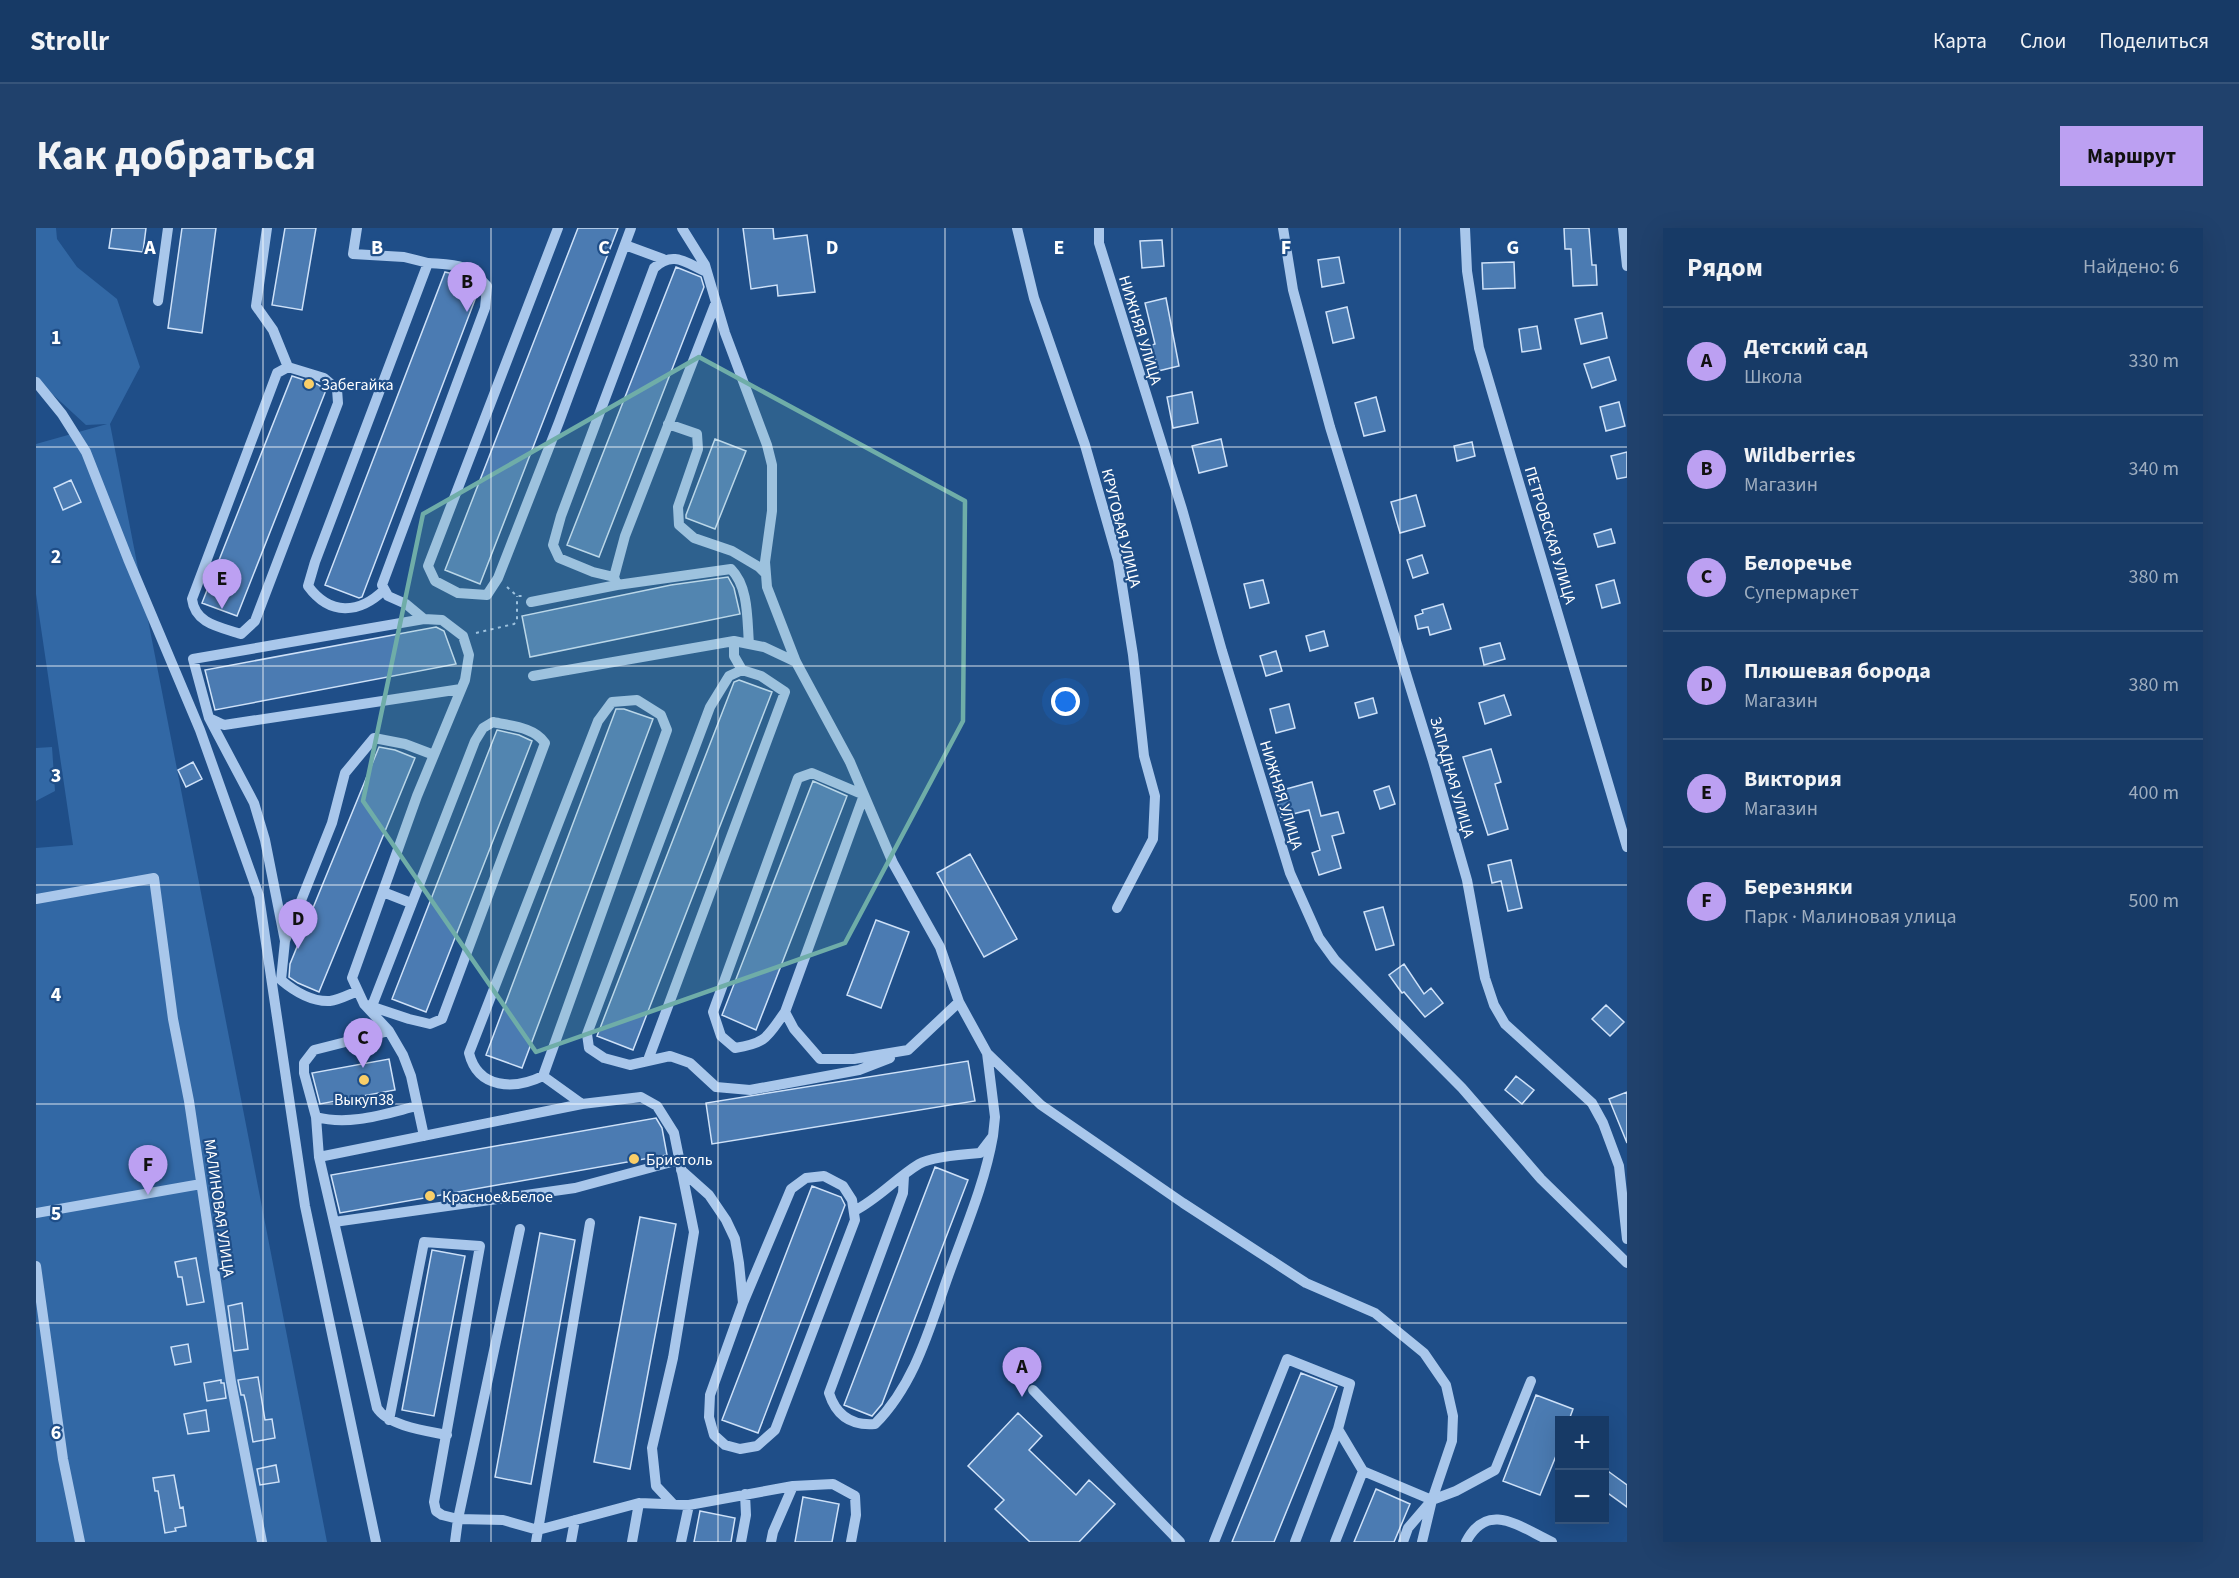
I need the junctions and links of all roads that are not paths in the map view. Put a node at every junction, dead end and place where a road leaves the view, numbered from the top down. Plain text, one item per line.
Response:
1 (168, 228) edge
2 (267, 228) edge
3 (357, 228) edge
4 (558, 228) edge
5 (631, 228) edge
6 (682, 228) edge
7 (1017, 228) edge
8 (1099, 228) edge
9 (1283, 228) edge
10 (1465, 228) edge
11 (1623, 228) edge
12 (625, 245) junction
13 (663, 260) junction
14 (428, 263) junction
15 (1627, 266) edge
16 (707, 272) junction
17 (158, 301) dead end
18 (716, 301) junction
19 (288, 367) junction
20 (36, 382) edge
21 (668, 424) junction
22 (766, 574) junction
23 (616, 581) junction
24 (384, 590) junction
25 (531, 603) dead end
26 (424, 619) junction
27 (241, 634) junction
28 (734, 641) junction
29 (749, 644) junction
30 (248, 649) junction
31 (796, 662) junction
32 (742, 670) junction
33 (533, 676) dead end
34 (461, 689) junction
35 (208, 718) junction
36 (434, 755) junction
37 (864, 795) junction
38 (1627, 847) edge
39 (383, 892) junction
40 (36, 899) edge
41 (411, 903) junction
42 (1118, 908) dead end
43 (285, 941) junction
44 (358, 991) junction
45 (959, 1002) junction
46 (368, 1005) junction
47 (785, 1012) junction
48 (388, 1031) junction
49 (908, 1050) junction
50 (987, 1053) junction
51 (648, 1060) junction
52 (543, 1076) junction
53 (582, 1104) junction
54 (417, 1106) junction
55 (316, 1117) junction
56 (424, 1136) junction
57 (993, 1136) junction
58 (319, 1157) junction
59 (680, 1165) junction
60 (904, 1176) junction
61 (201, 1184) junction
62 (854, 1211) junction
63 (36, 1213) edge
64 (334, 1222) junction
65 (590, 1223) dead end
66 (520, 1229) dead end
67 (1627, 1239) edge
68 (1627, 1263) edge
69 (36, 1266) edge
70 (743, 1303) junction
71 (1531, 1381) dead end
72 (1033, 1390) dead end
73 (389, 1420) junction
74 (1338, 1429) junction
75 (447, 1436) junction
76 (1363, 1472) junction
77 (793, 1486) junction
78 (745, 1494) junction
79 (1432, 1500) junction
80 (639, 1503) junction
81 (673, 1504) junction
82 (689, 1505) junction
83 (458, 1519) junction
84 (574, 1520) junction
85 (538, 1530) junction
86 (1548, 1541) edge
87 (80, 1542) edge
88 (262, 1542) edge
89 (376, 1542) edge
90 (455, 1542) edge
91 (536, 1542) edge
92 (571, 1542) edge
93 (632, 1542) edge
94 (681, 1542) edge
95 (741, 1542) edge
96 (771, 1542) edge
97 (851, 1542) edge
98 (1180, 1542) edge
99 (1215, 1542) edge
100 (1295, 1542) edge
101 (1335, 1542) edge
102 (1403, 1542) edge
103 (1422, 1542) edge
104 (1466, 1542) edge

1 - 17 street
2 - 19 street
3 - 14 street
4 - 12 street
5 - 12 street
6 - 16 street
7 - 42 street, КРУГОВАЯ УЛИЦА
8 - 68 street, НИЖНЯЯ УЛИЦА
9 - 67 street, ЗАПАДНАЯ УЛИЦА
10 - 38 street, ПЕТРОВСКАЯ УЛИЦА
11 - 15 street
12 - 13 street
13 - 16 street
13 - 23 street
14 - 24 street
14 - 24 street
16 - 18 street
18 - 21 street
18 - 22 street
19 - 27 street
19 - 27 street
20 - 89 street
21 - 22 street
21 - 23 street
22 - 31 street
23 - 25 street
23 - 29 street
24 - 26 street
26 - 30 street
26 - 34 street
27 - 30 street
28 - 29 street
28 - 32 street
28 - 33 street
29 - 31 street
30 - 35 street
31 - 37 street
32 - 51 street
32 - 51 street
34 - 35 street
34 - 36 street
35 - 43 street
36 - 39 street
36 - 43 street
37 - 45 street
37 - 47 street
37 - 47 street
39 - 41 street
39 - 44 street
40 - 61 street, МАЛИНОВАЯ УЛИЦА
41 - 46 street
41 - 46 street
43 - 44 street
44 - 46 street
45 - 49 street
45 - 50 street
46 - 48 street
47 - 49 street
48 - 54 street
48 - 55 street
49 - 51 street
50 - 57 street
50 - 79 street
52 - 52 street
52 - 53 street
53 - 56 street
53 - 59 street
54 - 55 street
54 - 56 street
55 - 58 street
56 - 58 street
57 - 60 street
57 - 60 street
58 - 64 street
59 - 64 street
59 - 70 street
59 - 81 street
60 - 62 street
61 - 63 street
61 - 88 street, МАЛИНОВАЯ УЛИЦА
62 - 70 street
62 - 70 street
64 - 73 street
65 - 85 street
66 - 83 street
69 - 87 street
71 - 79 street
72 - 98 street
73 - 75 street
73 - 75 street
74 - 76 street
74 - 99 street
74 - 100 street
75 - 83 street
76 - 79 street
76 - 101 street
77 - 78 street
77 - 96 street
77 - 97 street
78 - 82 street
78 - 95 street
79 - 102 street
79 - 103 street
80 - 81 street
80 - 84 street
80 - 93 street
81 - 82 street
82 - 94 street
83 - 85 street
83 - 90 street
84 - 85 street
84 - 92 street
85 - 91 street
86 - 104 street

